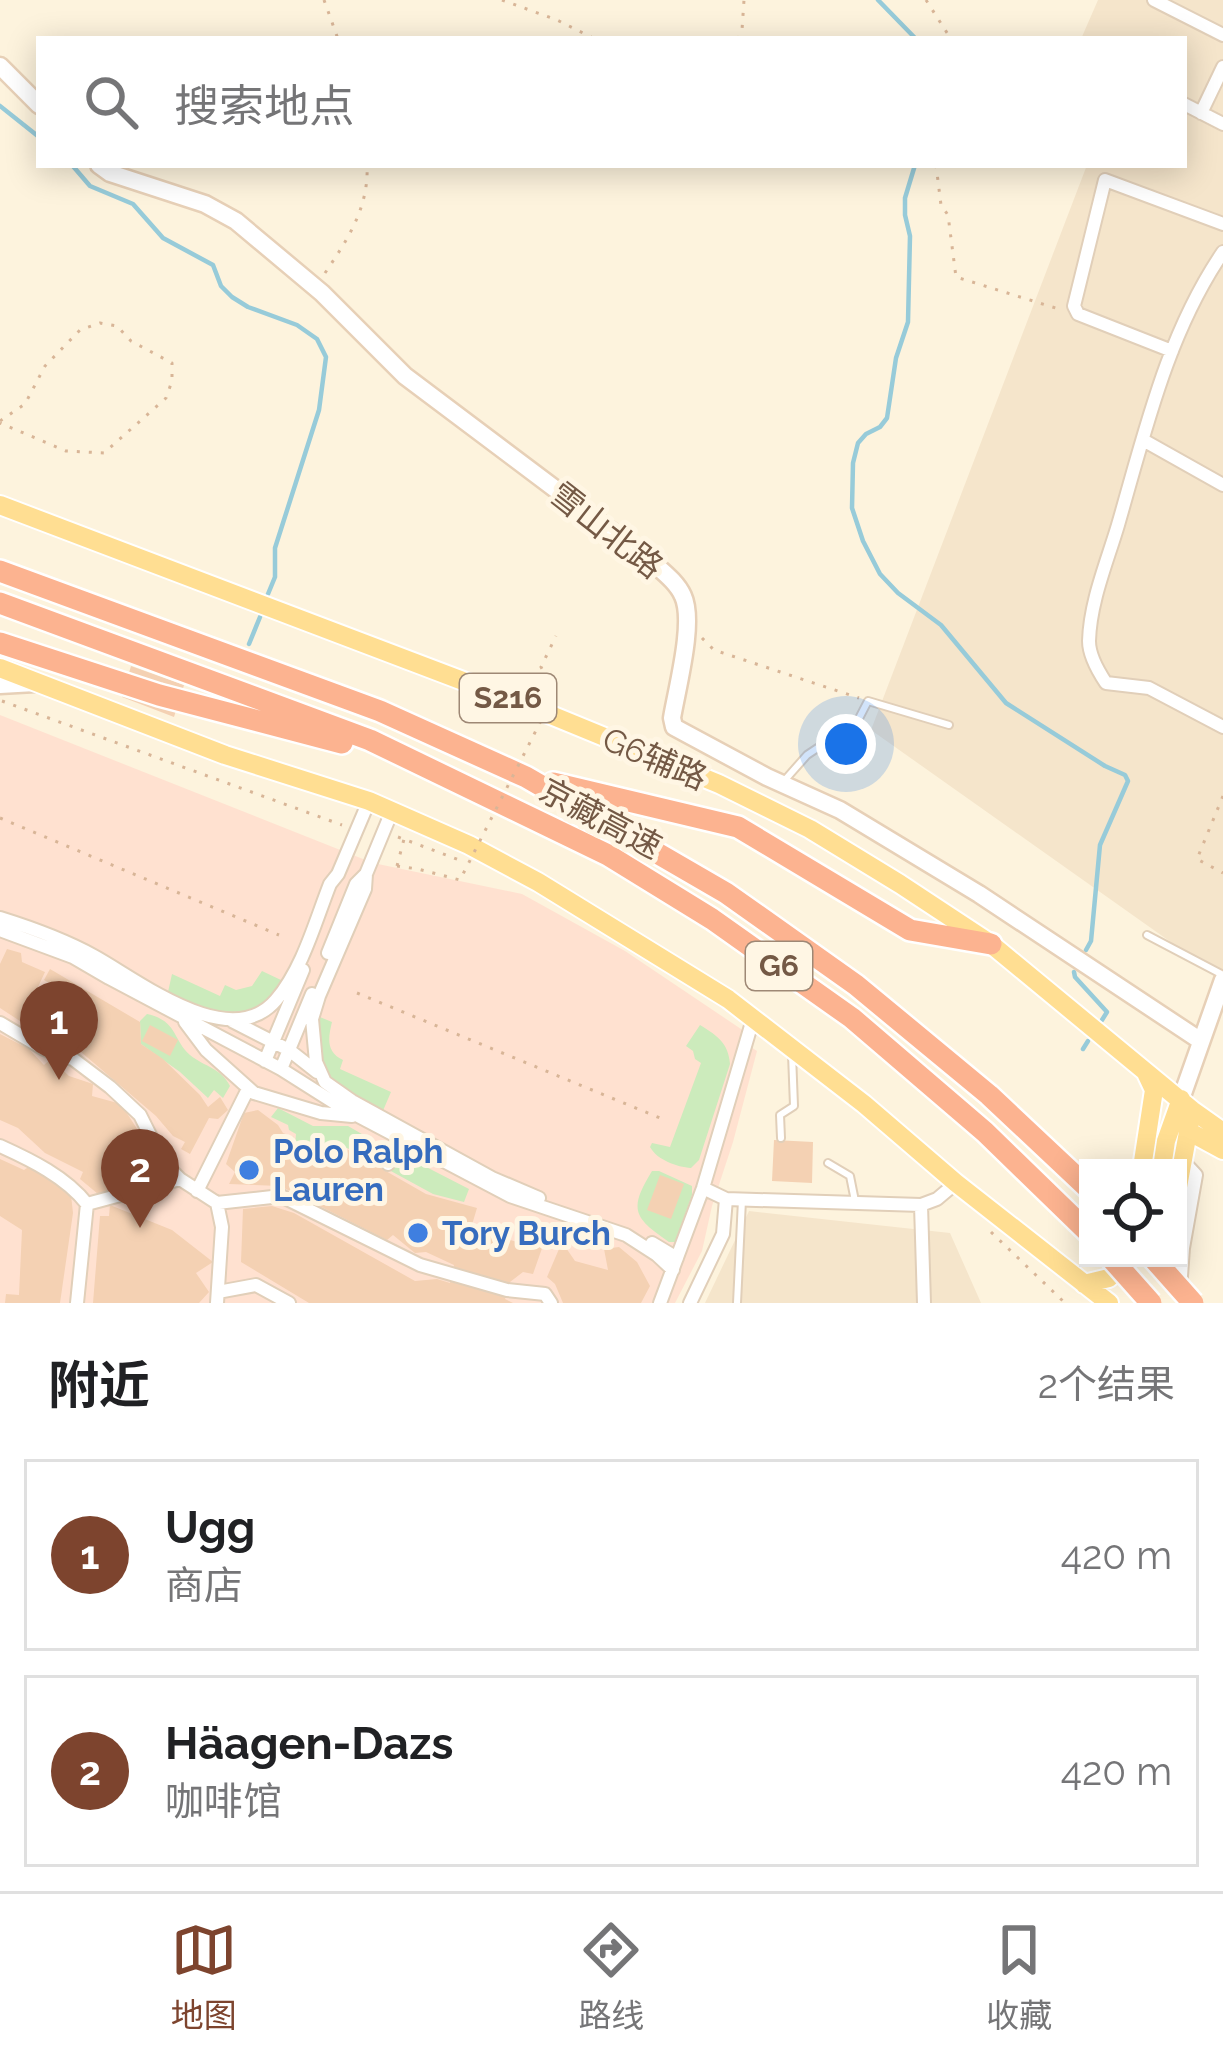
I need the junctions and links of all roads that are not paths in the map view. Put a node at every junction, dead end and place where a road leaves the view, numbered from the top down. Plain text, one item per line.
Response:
1 (1154, 0) edge
2 (1223, 35) edge
3 (0, 66) edge
4 (1223, 68) edge
5 (36, 102) edge
6 (1187, 106) edge
7 (1201, 113) junction
8 (1223, 124) edge
9 (104, 168) edge
10 (1104, 172) edge
11 (1223, 224) edge
12 (1223, 253) edge
13 (1217, 274) edge
14 (1172, 351) junction
15 (1143, 440) junction
16 (1223, 485) edge
17 (0, 505) edge
18 (0, 571) edge
19 (0, 603) edge
20 (0, 643) edge
21 (0, 668) edge
22 (39, 683) junction
23 (0, 685) edge
24 (949, 725) dead end
25 (1223, 727) edge
26 (424, 765) junction
27 (526, 777) junction
28 (782, 784) junction
29 (369, 801) junction
30 (392, 811) junction
31 (338, 874) junction
32 (367, 874) junction
33 (2, 927) edge
34 (1147, 935) dead end
35 (992, 944) junction
36 (0, 948) edge
37 (1223, 978) edge
38 (180, 1016) junction
39 (753, 1019) junction
40 (231, 1020) junction
41 (0, 1023) edge
42 (1202, 1041) junction
43 (274, 1042) junction
44 (289, 1050) junction
45 (792, 1050) junction
46 (265, 1061) junction
47 (281, 1070) junction
48 (1146, 1073) junction
49 (326, 1082) junction
50 (248, 1090) junction
51 (1186, 1105) junction
52 (361, 1116) junction
53 (1188, 1131) junction
54 (1223, 1132) edge
55 (404, 1134) junction
56 (781, 1138) dead end
57 (0, 1146) edge
58 (1223, 1150) edge
59 (1143, 1159) edge
60 (1163, 1159) edge
61 (1183, 1159) edge
62 (828, 1163) dead end
63 (388, 1164) dead end
64 (1187, 1165) edge
65 (180, 1179) junction
66 (1079, 1180) edge
67 (956, 1183) junction
68 (703, 1188) junction
69 (197, 1191) junction
70 (726, 1199) junction
71 (742, 1200) junction
72 (217, 1203) junction
73 (87, 1204) junction
74 (855, 1204) junction
75 (921, 1205) junction
76 (1079, 1223) edge
77 (1187, 1226) edge
78 (675, 1264) junction
79 (1118, 1267) edge
80 (1120, 1267) edge
81 (1148, 1267) edge
82 (1159, 1267) edge
83 (1164, 1267) edge
84 (1182, 1267) edge
85 (1084, 1284) junction
86 (217, 1297) edge
87 (77, 1303) edge
88 (289, 1303) edge
89 (551, 1303) edge
90 (660, 1303) edge
91 (690, 1303) edge
92 (737, 1303) edge
93 (924, 1303) edge
94 (1109, 1303) edge
95 (1141, 1303) edge
96 (1154, 1303) edge
97 (1180, 1303) edge
98 (1193, 1303) edge

1 - 2 street
3 - 5 street
4 - 7 street
6 - 7 street
7 - 8 street
9 - 28 street, 雪山北路
10 - 11 street
10 - 14 street
12 - 13 street
13 - 14 street
14 - 15 street
15 - 16 street
15 - 25 street
17 - 35 main road, G6辅路 / S216
18 - 27 highway
19 - 26 highway, 京藏高速 / G6
20 - 26 highway
21 - 22 main road
22 - 23 street
22 - 29 main road
24 - 28 lane
26 - 76 highway, 京藏高速 / G6
27 - 35 highway
27 - 66 highway
28 - 42 street
29 - 30 main road
29 - 31 street
30 - 32 street
30 - 39 main road
31 - 40 street
31 - 43 street
32 - 44 street
32 - 49 street
33 - 36 street
33 - 38 street
33 - 40 street
34 - 37 lane
35 - 48 main road, G6辅路 / S216
37 - 42 street
38 - 46 street
38 - 50 street
39 - 45 main road
39 - 68 street
40 - 43 street
41 - 65 street
42 - 51 street
43 - 44 street
43 - 46 street
44 - 47 street
44 - 49 street
45 - 56 lane
45 - 67 main road
46 - 47 street
47 - 52 street
48 - 51 main road, G6辅路 / S216
48 - 59 main road
49 - 55 street
50 - 52 street
50 - 69 street
51 - 53 main road
51 - 54 main road, G6辅路 / S216
51 - 60 main road
52 - 55 street
53 - 58 main road
53 - 61 main road
55 - 63 street
55 - 78 street
57 - 73 street
62 - 74 lane
64 - 77 street
65 - 69 street
65 - 73 street
67 - 75 street
67 - 85 main road
68 - 70 street
68 - 78 street
69 - 72 street
70 - 71 street
70 - 91 street
71 - 74 street
71 - 92 lane
72 - 86 street
72 - 89 street
73 - 87 street
74 - 75 street
75 - 93 street
78 - 90 street
79 - 85 main road
80 - 96 highway, bridge
81 - 95 main road
82 - 98 highway, bridge
83 - 96 main road
84 - 97 street
85 - 94 main road
86 - 88 street

